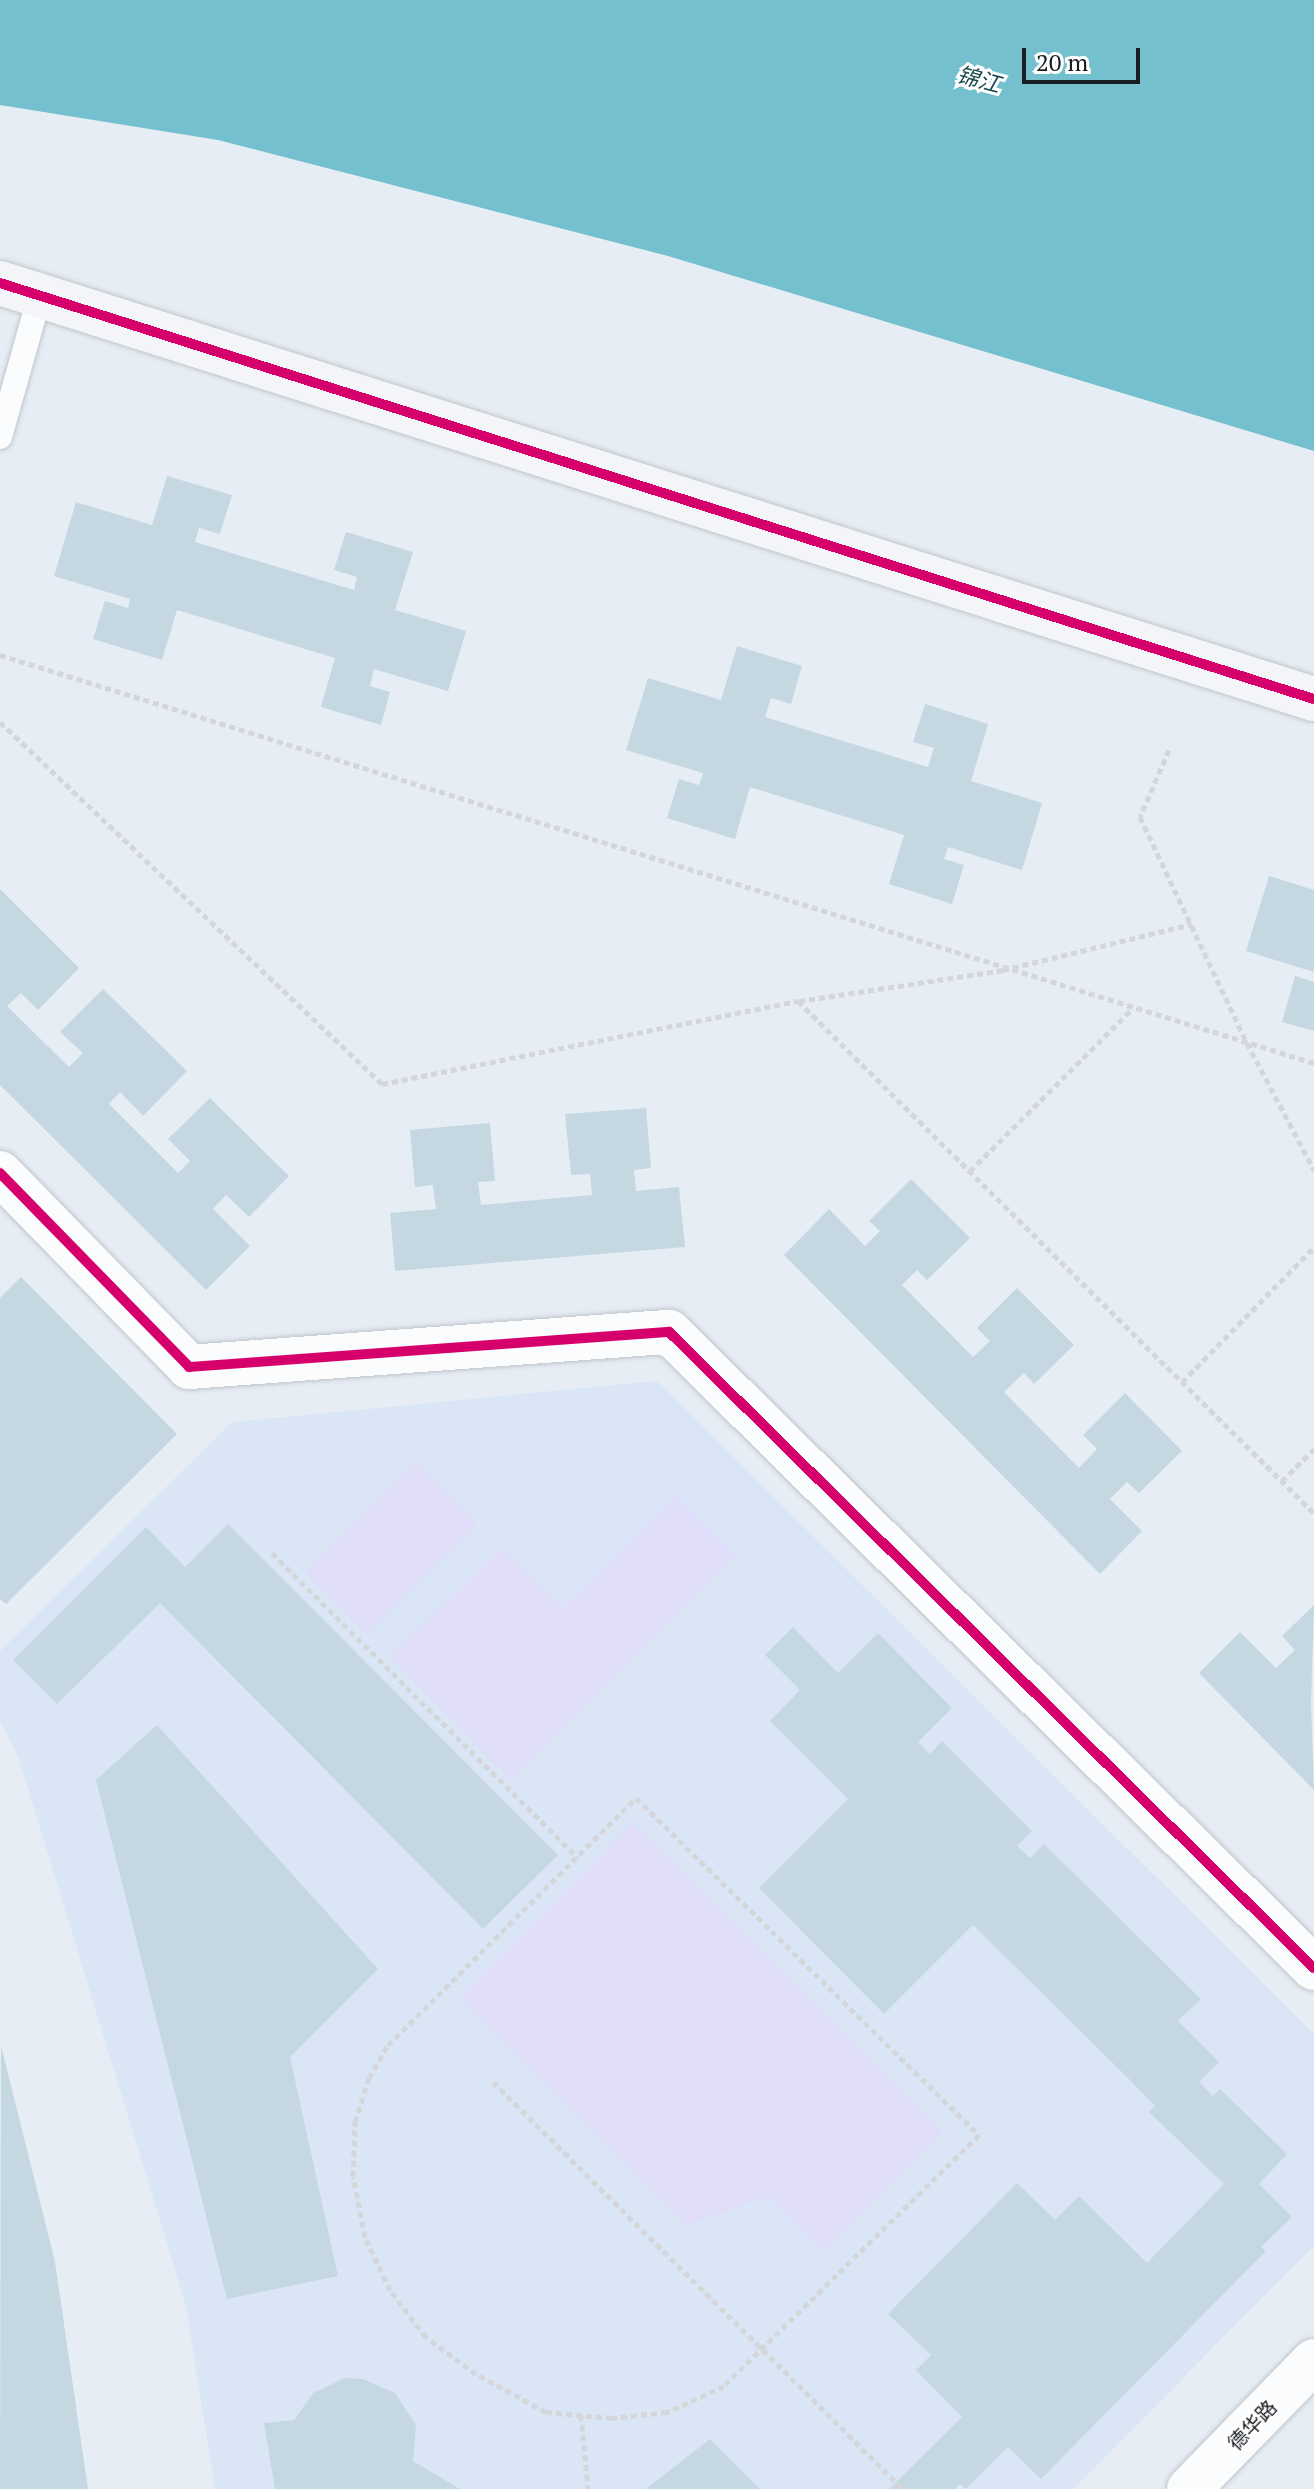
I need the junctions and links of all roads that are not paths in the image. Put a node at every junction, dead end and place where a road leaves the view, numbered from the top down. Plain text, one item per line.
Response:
1 (20, 289) edge
2 (0, 437) edge
3 (1314, 699) edge
4 (0, 1173) edge
5 (1314, 1968) edge
6 (1314, 2361) edge
7 (1189, 2489) edge

1 - 2 lane
1 - 3 street
4 - 5 street
6 - 7 street, 德华路

